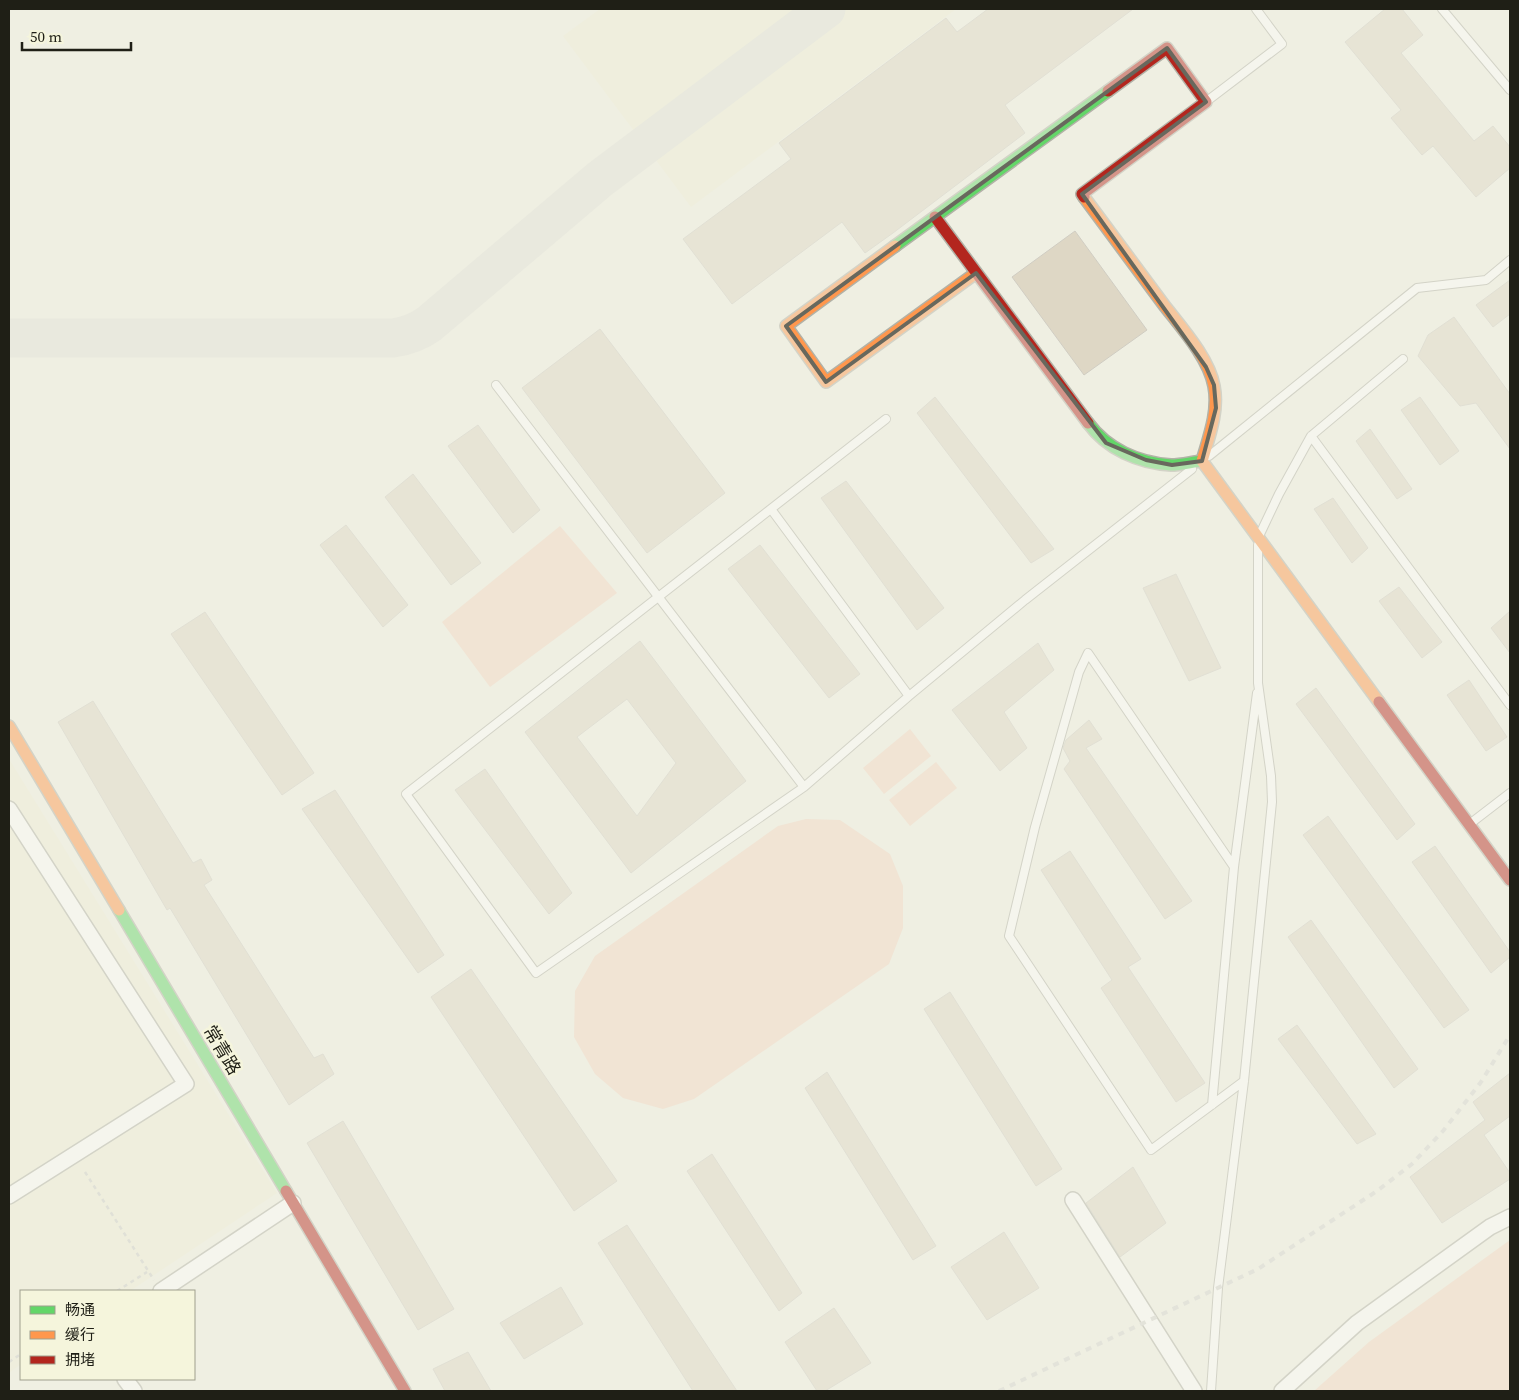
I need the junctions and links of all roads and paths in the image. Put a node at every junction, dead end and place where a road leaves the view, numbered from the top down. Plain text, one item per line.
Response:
1 (1256, 9) edge
2 (1442, 9) edge
3 (1510, 90) edge
4 (1206, 102) junction
5 (936, 217) junction
6 (1510, 260) edge
7 (976, 273) junction
8 (1403, 359) dead end
9 (496, 385) dead end
10 (886, 419) dead end
11 (1311, 436) junction
12 (1202, 462) junction
13 (770, 509) junction
14 (1258, 536) junction
15 (658, 597) junction
16 (1258, 683) junction
17 (909, 696) junction
18 (1510, 705) edge
19 (9, 726) edge
20 (804, 787) junction
21 (1510, 793) edge
22 (9, 809) edge
23 (1469, 824) junction
24 (1234, 867) junction
25 (1510, 880) edge
26 (1244, 1081) junction
27 (1212, 1105) junction
28 (85, 1172) dead end
29 (9, 1196) edge
30 (1074, 1200) dead end
31 (293, 1202) junction
32 (1510, 1217) edge
33 (119, 1290) edge
34 (162, 1290) edge
35 (20, 1355) edge
36 (9, 1362) edge
37 (126, 1380) edge
38 (134, 1391) edge
39 (405, 1391) edge
40 (1194, 1391) edge
41 (1211, 1391) edge
42 (1282, 1391) edge

1 - 4 lane
2 - 3 lane
4 - 5 street
4 - 12 street
5 - 7 street
5 - 7 street
6 - 12 lane
7 - 12 street
8 - 11 lane
9 - 15 lane
10 - 13 lane
11 - 14 lane
11 - 18 lane
12 - 14 street
12 - 17 lane
13 - 15 lane
13 - 17 lane
14 - 16 lane
14 - 23 street
15 - 20 lane
15 - 20 lane
16 - 24 lane
16 - 26 lane
17 - 20 lane
19 - 31 street, 常青路
21 - 23 lane
22 - 29 street
23 - 25 street
24 - 27 lane
24 - 27 lane
26 - 27 lane
26 - 41 lane
28 - 33 path
30 - 40 street
31 - 34 street
31 - 39 street, 常青路
32 - 42 street
35 - 36 path
37 - 38 street

